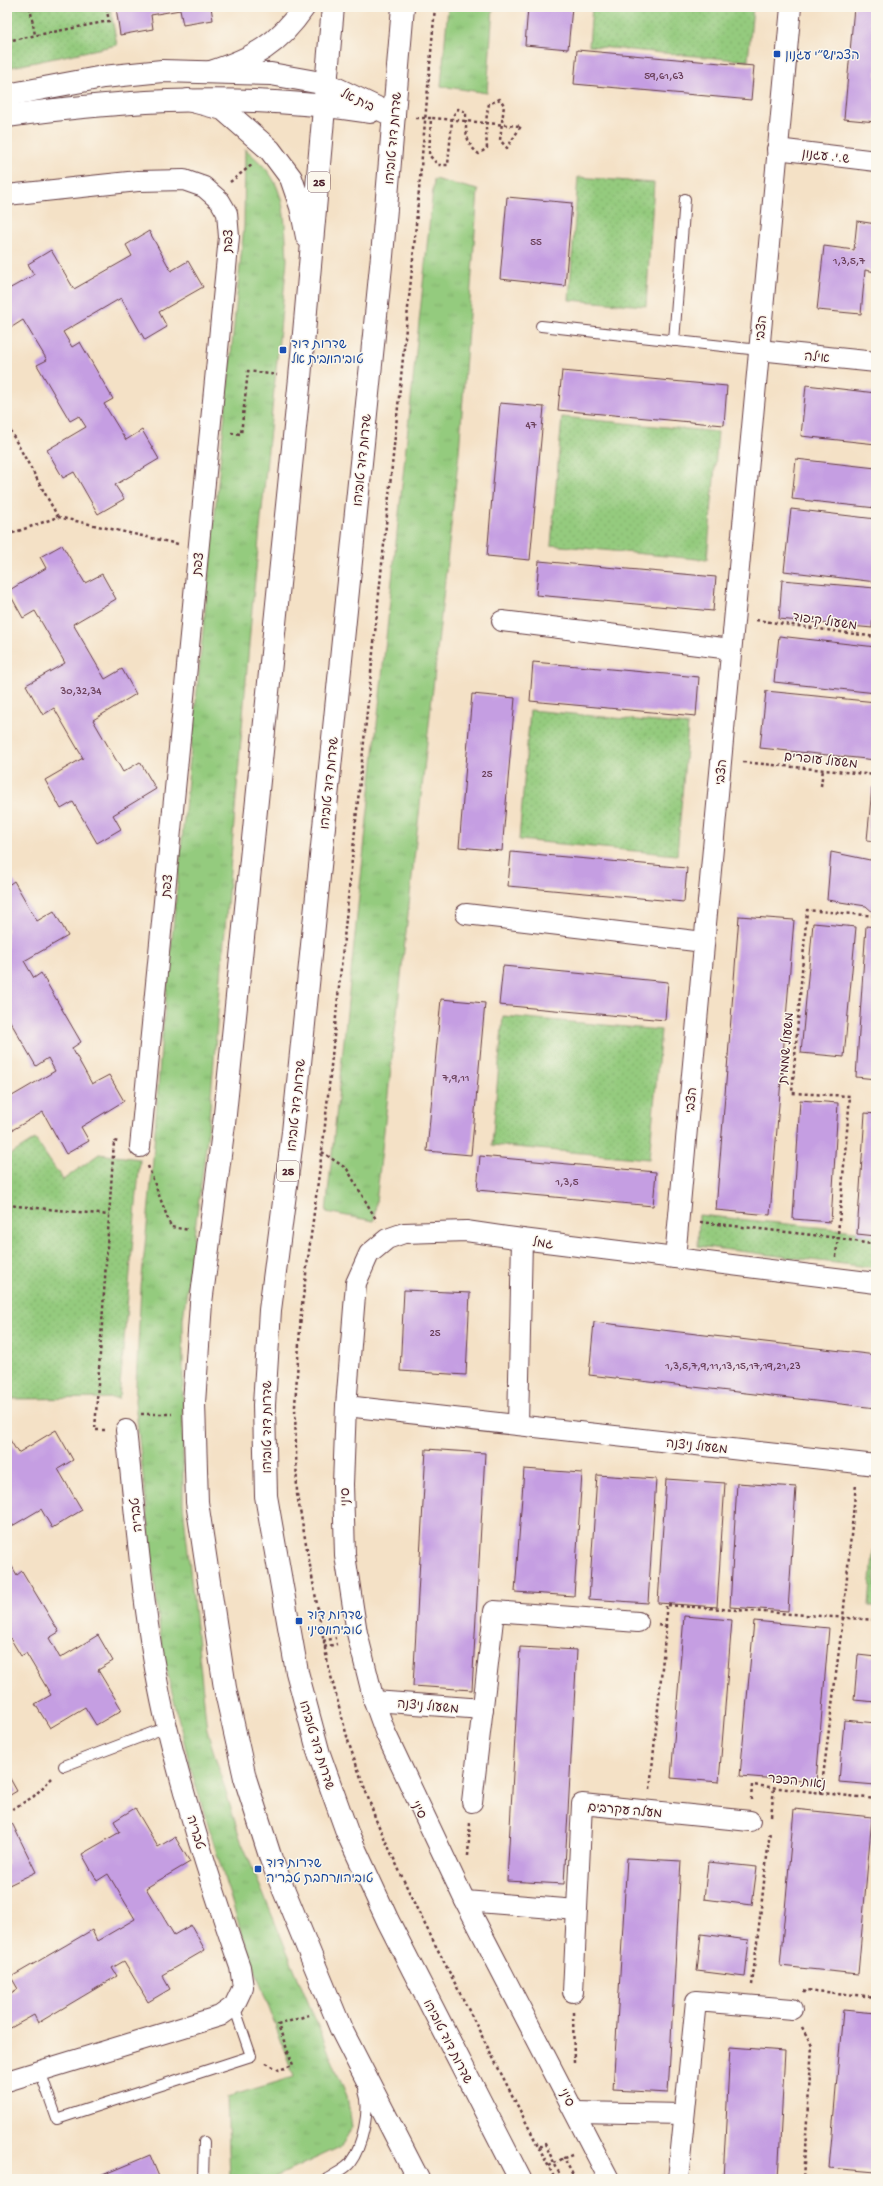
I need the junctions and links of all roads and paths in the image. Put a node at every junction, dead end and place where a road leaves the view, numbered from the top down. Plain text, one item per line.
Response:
1 (30, 7) edge
2 (106, 7) edge
3 (304, 7) edge
4 (334, 7) edge
5 (403, 7) edge
6 (435, 7) edge
7 (791, 7) edge
8 (35, 35) junction
9 (7, 41) edge
10 (211, 72) junction
11 (7, 95) edge
12 (326, 95) junction
13 (188, 100) junction
14 (7, 116) edge
15 (394, 116) junction
16 (431, 118) junction
17 (425, 119) junction
18 (452, 120) junction
19 (466, 121) junction
20 (486, 123) junction
21 (502, 125) junction
22 (776, 149) junction
23 (876, 161) edge
24 (254, 163) dead end
25 (231, 181) dead end
26 (7, 195) edge
27 (685, 199) dead end
28 (312, 259) junction
29 (541, 326) dead end
30 (674, 341) junction
31 (758, 350) junction
32 (876, 362) edge
33 (300, 378) junction
34 (7, 425) edge
35 (226, 432) dead end
36 (58, 517) junction
37 (7, 535) edge
38 (199, 548) junction
39 (502, 621) dead end
40 (772, 623) dead end
41 (876, 637) edge
42 (731, 649) junction
43 (764, 764) dead end
44 (823, 770) junction
45 (876, 775) edge
46 (821, 786) dead end
47 (466, 914) dead end
48 (876, 916) edge
49 (704, 942) junction
50 (140, 1147) junction
51 (322, 1152) junction
52 (7, 1205) edge
53 (109, 1215) junction
54 (679, 1220) junction
55 (210, 1233) junction
56 (838, 1238) junction
57 (387, 1239) junction
58 (522, 1239) junction
59 (876, 1246) edge
60 (675, 1258) junction
61 (834, 1278) junction
62 (876, 1283) edge
63 (346, 1406) junction
64 (140, 1414) dead end
65 (156, 1414) dead end
66 (518, 1425) junction
67 (126, 1430) joint
68 (867, 1464) edge
69 (843, 1618) junction
70 (876, 1620) edge
71 (638, 1622) joint
72 (666, 1627) junction
73 (374, 1701) junction
74 (483, 1709) junction
75 (167, 1727) junction
76 (64, 1766) joint
77 (774, 1788) junction
78 (821, 1793) junction
79 (876, 1799) edge
80 (472, 1802) joint
81 (647, 1811) junction
82 (7, 1812) edge
83 (771, 1819) dead end
84 (750, 1821) joint
85 (770, 1827) dead end
86 (468, 1863) dead end
87 (465, 1901) junction
88 (577, 1910) junction
89 (573, 1992) joint
90 (876, 1997) edge
91 (750, 2005) junction
92 (234, 2006) junction
93 (331, 2007) junction
94 (792, 2009) junction
95 (341, 2029) junction
96 (251, 2056) junction
97 (574, 2067) dead end
98 (40, 2070) junction
99 (11, 2081) edge
100 (575, 2112) junction
101 (684, 2114) junction
102 (204, 2142) dead end
103 (539, 2147) junction
104 (564, 2158) dead end
105 (555, 2164) junction
106 (549, 2166) junction
107 (203, 2179) edge
108 (327, 2179) edge
109 (418, 2179) edge
110 (520, 2179) edge
111 (555, 2179) edge
112 (562, 2179) edge
113 (609, 2179) edge
114 (678, 2179) edge
115 (804, 2179) edge

1 - 8 path
2 - 8 path
3 - 10 main road
4 - 12 main road, 25
5 - 15 main road, שדרות דוד טוביהו / 25
6 - 17 path
7 - 22 street, הצבי
8 - 9 path
10 - 11 main road, בית אל
10 - 12 main road, בית אל
12 - 13 main road, בית אל
12 - 15 main road, בית אל
12 - 28 main road, 25
13 - 14 main road, בית אל
13 - 28 main road
15 - 17 path
15 - 110 main road, שדרות דוד טוביהו / 25
16 - 17 path
16 - 18 path
16 - 18 path
17 - 51 path
18 - 19 path
18 - 19 path
19 - 20 path
19 - 20 path
20 - 21 path
20 - 21 path
21 - 21 path
22 - 23 street, ש.י. עגנון
22 - 31 street, הצבי
24 - 25 path
26 - 38 street, צפת
27 - 30 lane
28 - 33 main road, 25
29 - 30 lane
30 - 31 lane
31 - 32 street, אילה
31 - 42 street, הצבי
33 - 35 path
33 - 55 main road, 25
34 - 36 path
36 - 37 path
36 - 38 path
38 - 50 street, צפת
39 - 42 street
40 - 41 path, משעול קיפוד
42 - 49 street, הצבי
43 - 44 path, משעול עופרים
44 - 45 path, משעול עופרים
44 - 46 path
47 - 49 street
48 - 56 path, משעול שממית
49 - 54 street, הצבי
50 - 53 path
50 - 55 path
51 - 57 path
51 - 103 path
52 - 53 path
53 - 67 path
54 - 56 path
54 - 60 street, הצבי
55 - 93 main road, 25
56 - 59 path
56 - 61 path, משעול שממית
57 - 58 street, גמל
57 - 63 street, גמל
58 - 60 street, גמל
58 - 66 street
60 - 61 street, גמל
61 - 62 street, גמל
63 - 66 street, משעול ניצנה
63 - 73 street, סיני
64 - 65 path
66 - 68 street, משעול ניצנה
67 - 75 street, טבריה
68 - 69 path
69 - 70 path
69 - 72 path
69 - 78 path
71 - 72 path
71 - 74 street
72 - 81 path
73 - 74 street, משעול ניצנה
73 - 87 street, סיני
74 - 80 street
75 - 76 lane
75 - 92 street, טבריה
76 - 82 path
77 - 78 path, נאות הככר
77 - 83 path
77 - 84 path, נאות הככר
78 - 79 path, נאות הככר
80 - 86 path
81 - 84 street, מעלה עקרבים
81 - 88 street, מעלה עקרבים
85 - 91 path
87 - 88 street
87 - 100 street, סיני
88 - 89 street, מעלה עקרבים
89 - 97 path
90 - 94 path
91 - 94 street
91 - 101 street
92 - 96 lane
92 - 98 street
93 - 95 main road, 25
93 - 96 path
94 - 115 path
95 - 108 lane
95 - 109 main road, 25
96 - 98 lane
98 - 99 street
100 - 101 street
100 - 113 street, סיני
101 - 114 street
102 - 107 lane
103 - 105 path
103 - 106 path
104 - 105 path
105 - 106 path
105 - 112 path
106 - 111 path

